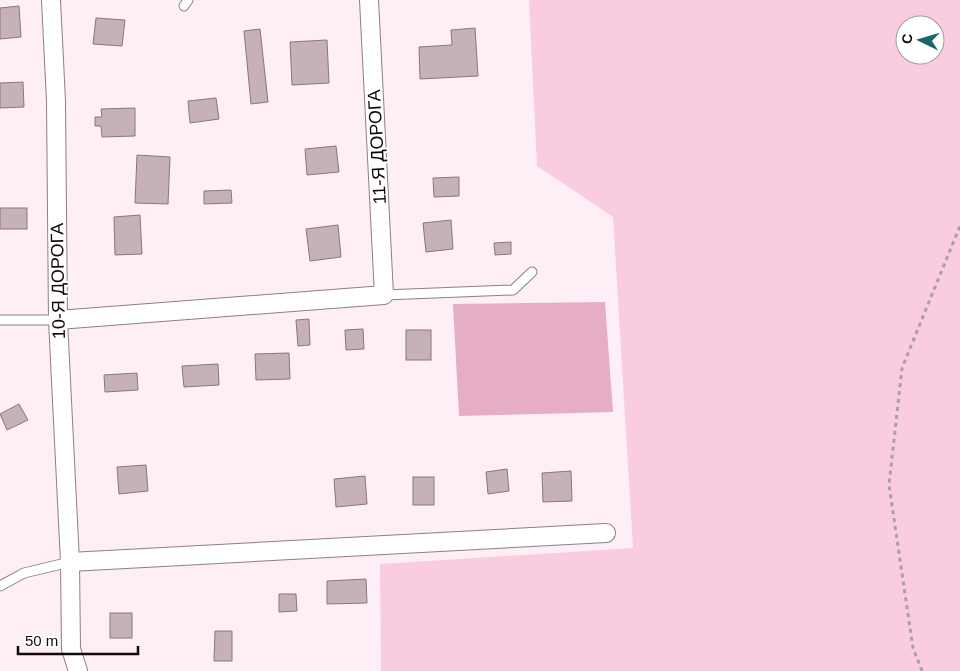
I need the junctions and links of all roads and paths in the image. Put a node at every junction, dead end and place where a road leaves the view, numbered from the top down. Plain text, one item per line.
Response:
1 (51, 0) edge
2 (369, 0) edge
3 (960, 226) edge
4 (532, 272) dead end
5 (384, 295) junction
6 (0, 320) edge
7 (58, 320) junction
8 (606, 533) dead end
9 (70, 562) junction
10 (0, 586) edge
11 (78, 671) edge
12 (922, 671) edge

1 - 7 street, 10-Я ДОРОГА
2 - 5 street, 11-Я ДОРОГА
3 - 12 path
4 - 5 lane
5 - 7 street
6 - 7 lane
7 - 9 street, 10-Я ДОРОГА
8 - 9 street
9 - 10 lane
9 - 11 street, 10-Я ДОРОГА

